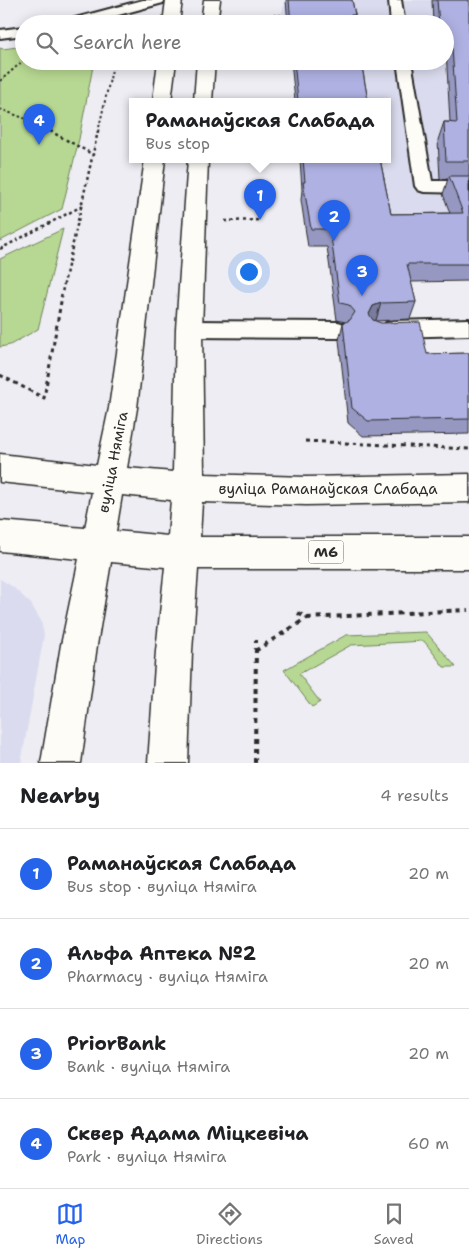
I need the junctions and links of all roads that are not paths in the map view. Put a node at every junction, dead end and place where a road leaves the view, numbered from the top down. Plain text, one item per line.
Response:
1 (158, 0) edge
2 (174, 0) edge
3 (212, 0) edge
4 (395, 0) edge
5 (102, 15) edge
6 (172, 15) edge
7 (210, 15) edge
8 (397, 15) edge
9 (15, 32) edge
10 (0, 34) edge
11 (166, 70) edge
12 (205, 70) edge
13 (405, 70) edge
14 (162, 98) edge
15 (203, 98) edge
16 (154, 163) edge
17 (198, 163) edge
18 (469, 187) edge
19 (469, 327) edge
20 (189, 329) junction
21 (338, 330) dead end
22 (377, 330) edge
23 (0, 468) edge
24 (109, 481) junction
25 (188, 488) junction
26 (469, 488) edge
27 (0, 536) edge
28 (96, 546) junction
29 (184, 553) junction
30 (469, 553) edge
31 (62, 763) edge
32 (168, 763) edge

1 - 5 lane
2 - 6 main road
3 - 7 main road
4 - 8 lane
9 - 10 lane
11 - 14 main road
12 - 15 main road
13 - 18 lane
16 - 24 main road, вуліца Няміга
17 - 20 main road
19 - 22 lane
20 - 21 lane
20 - 25 main road
23 - 24 main road, вуліца Раманаўская Слабада
24 - 25 main road, вуліца Раманаўская Слабада
24 - 28 main road, вуліца Няміга
25 - 26 main road, вуліца Раманаўская Слабада
25 - 29 main road
27 - 28 main road, М6
28 - 29 main road, М6
28 - 31 main road, вуліца Няміга
29 - 30 main road, М6
29 - 32 main road

